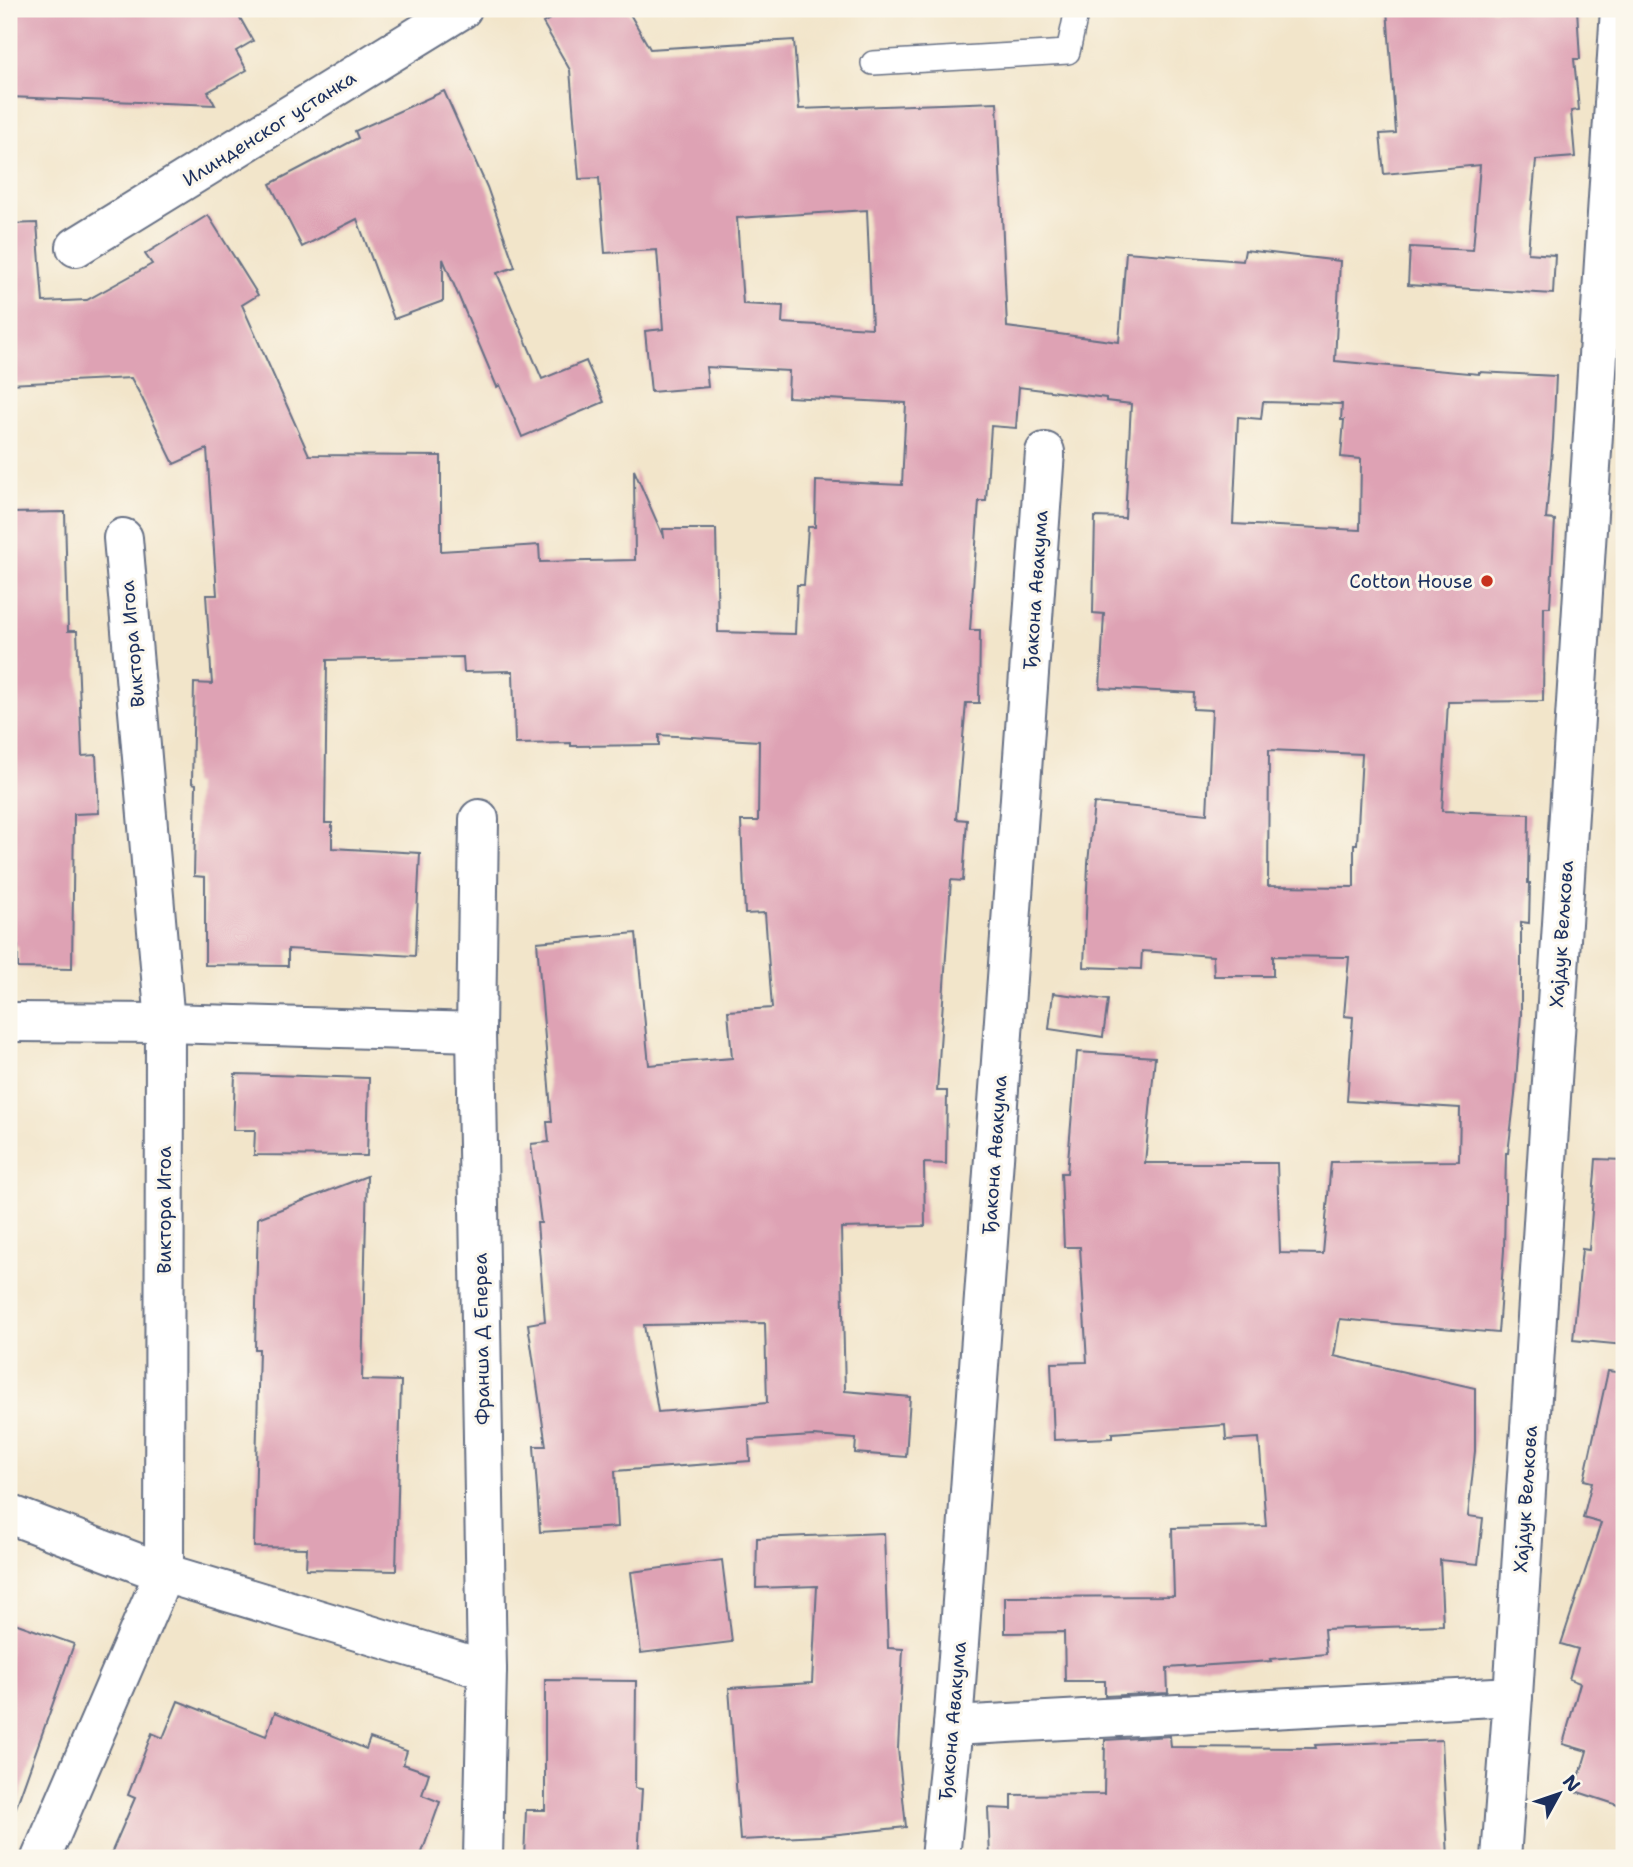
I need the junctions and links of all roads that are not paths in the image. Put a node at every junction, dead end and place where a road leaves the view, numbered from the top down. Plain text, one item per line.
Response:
1 (462, 9) edge
2 (1077, 9) edge
3 (1620, 9) edge
4 (873, 63) dead end
5 (76, 247) dead end
6 (1045, 452) dead end
7 (123, 538) dead end
8 (479, 819) dead end
9 (9, 1022) edge
10 (164, 1023) junction
11 (476, 1032) junction
12 (9, 1514) edge
13 (164, 1573) junction
14 (488, 1670) junction
15 (1513, 1696) junction
16 (953, 1726) junction
17 (41, 1858) edge
18 (483, 1858) edge
19 (940, 1858) edge
20 (1501, 1858) edge

1 - 5 street, Илинденског устанка
2 - 4 lane
3 - 15 street, Хајдук Вељкова
6 - 16 street, Ђакона Авакума
7 - 10 street, Виктора Игоа
8 - 11 street, Франша Д Епереа
9 - 10 street
10 - 11 street
10 - 13 street, Виктора Игоа
11 - 14 street, Франша Д Епереа
12 - 13 street
13 - 14 street
13 - 17 street, Виктора Игоа
14 - 18 street, Франша Д Епереа
15 - 16 street
15 - 20 street, Хајдук Вељкова
16 - 19 street, Ђакона Авакума

